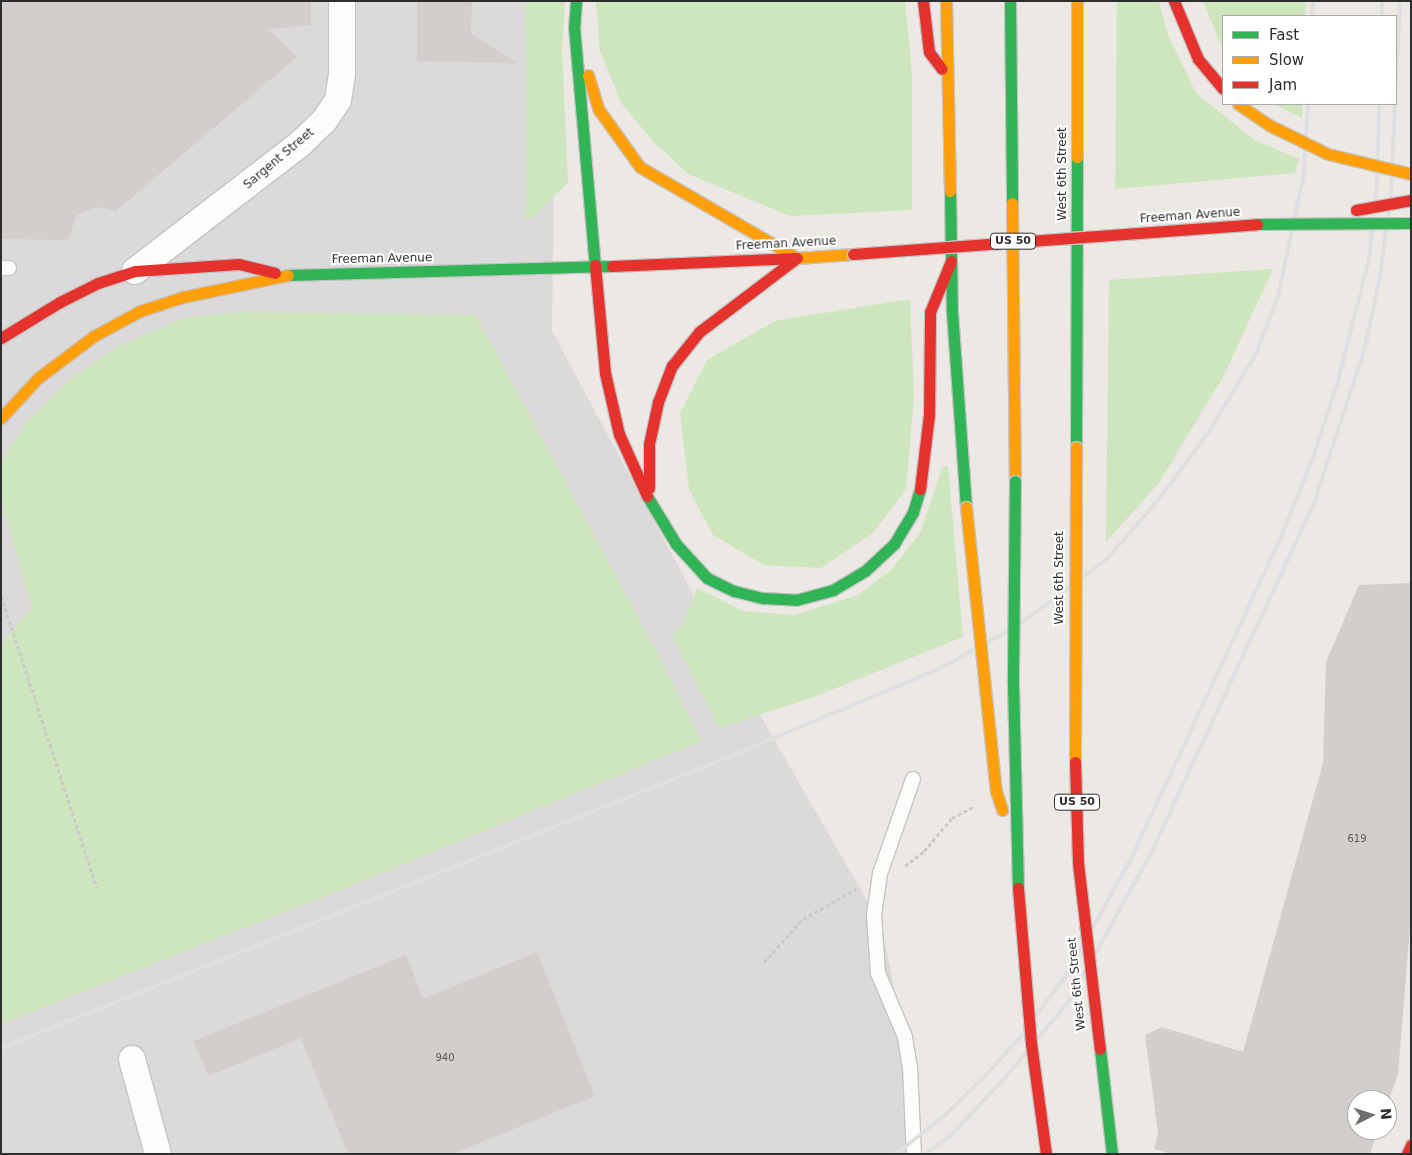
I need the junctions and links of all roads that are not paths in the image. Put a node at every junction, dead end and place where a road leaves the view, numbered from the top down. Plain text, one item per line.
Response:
1 (342, 1) edge
2 (576, 1) edge
3 (923, 1) edge
4 (946, 1) edge
5 (1010, 1) edge
6 (1077, 1) edge
7 (1174, 1) edge
8 (574, 27) junction
9 (947, 76) junction
10 (1222, 88) edge
11 (1239, 105) edge
12 (1411, 174) edge
13 (1411, 200) edge
14 (1290, 222) junction
15 (1411, 223) edge
16 (797, 258) junction
17 (951, 260) junction
18 (594, 267) junction
19 (135, 271) junction
20 (282, 275) junction
21 (4, 334) edge
22 (1, 418) edge
23 (649, 500) junction
24 (913, 779) dead end
25 (1016, 857) junction
26 (132, 1059) dead end
27 (1411, 1145) edge
28 (158, 1154) edge
29 (914, 1154) edge
30 (1046, 1154) edge
31 (1112, 1154) edge
32 (1407, 1154) edge

1 - 19 street, Sargent Street
2 - 8 main road
3 - 9 main road
4 - 9 main road
5 - 25 main road, US 50, bridge
6 - 31 main road, West 6th Street / US 50, bridge
7 - 10 main road
8 - 16 main road
8 - 18 main road
9 - 17 main road
11 - 12 main road, bridge
13 - 14 main road, Freeman Avenue, bridge
14 - 15 main road, Freeman Avenue, bridge
14 - 16 main road, Freeman Avenue, bridge
16 - 18 main road, Freeman Avenue
16 - 23 main road
17 - 23 main road
17 - 25 main road, bridge
18 - 20 main road, Freeman Avenue
18 - 23 main road
19 - 20 main road, Freeman Avenue
19 - 21 main road, Freeman Avenue
20 - 22 main road, Freeman Avenue
24 - 29 lane
25 - 30 main road, US 50, bridge
26 - 28 street
27 - 32 main road

